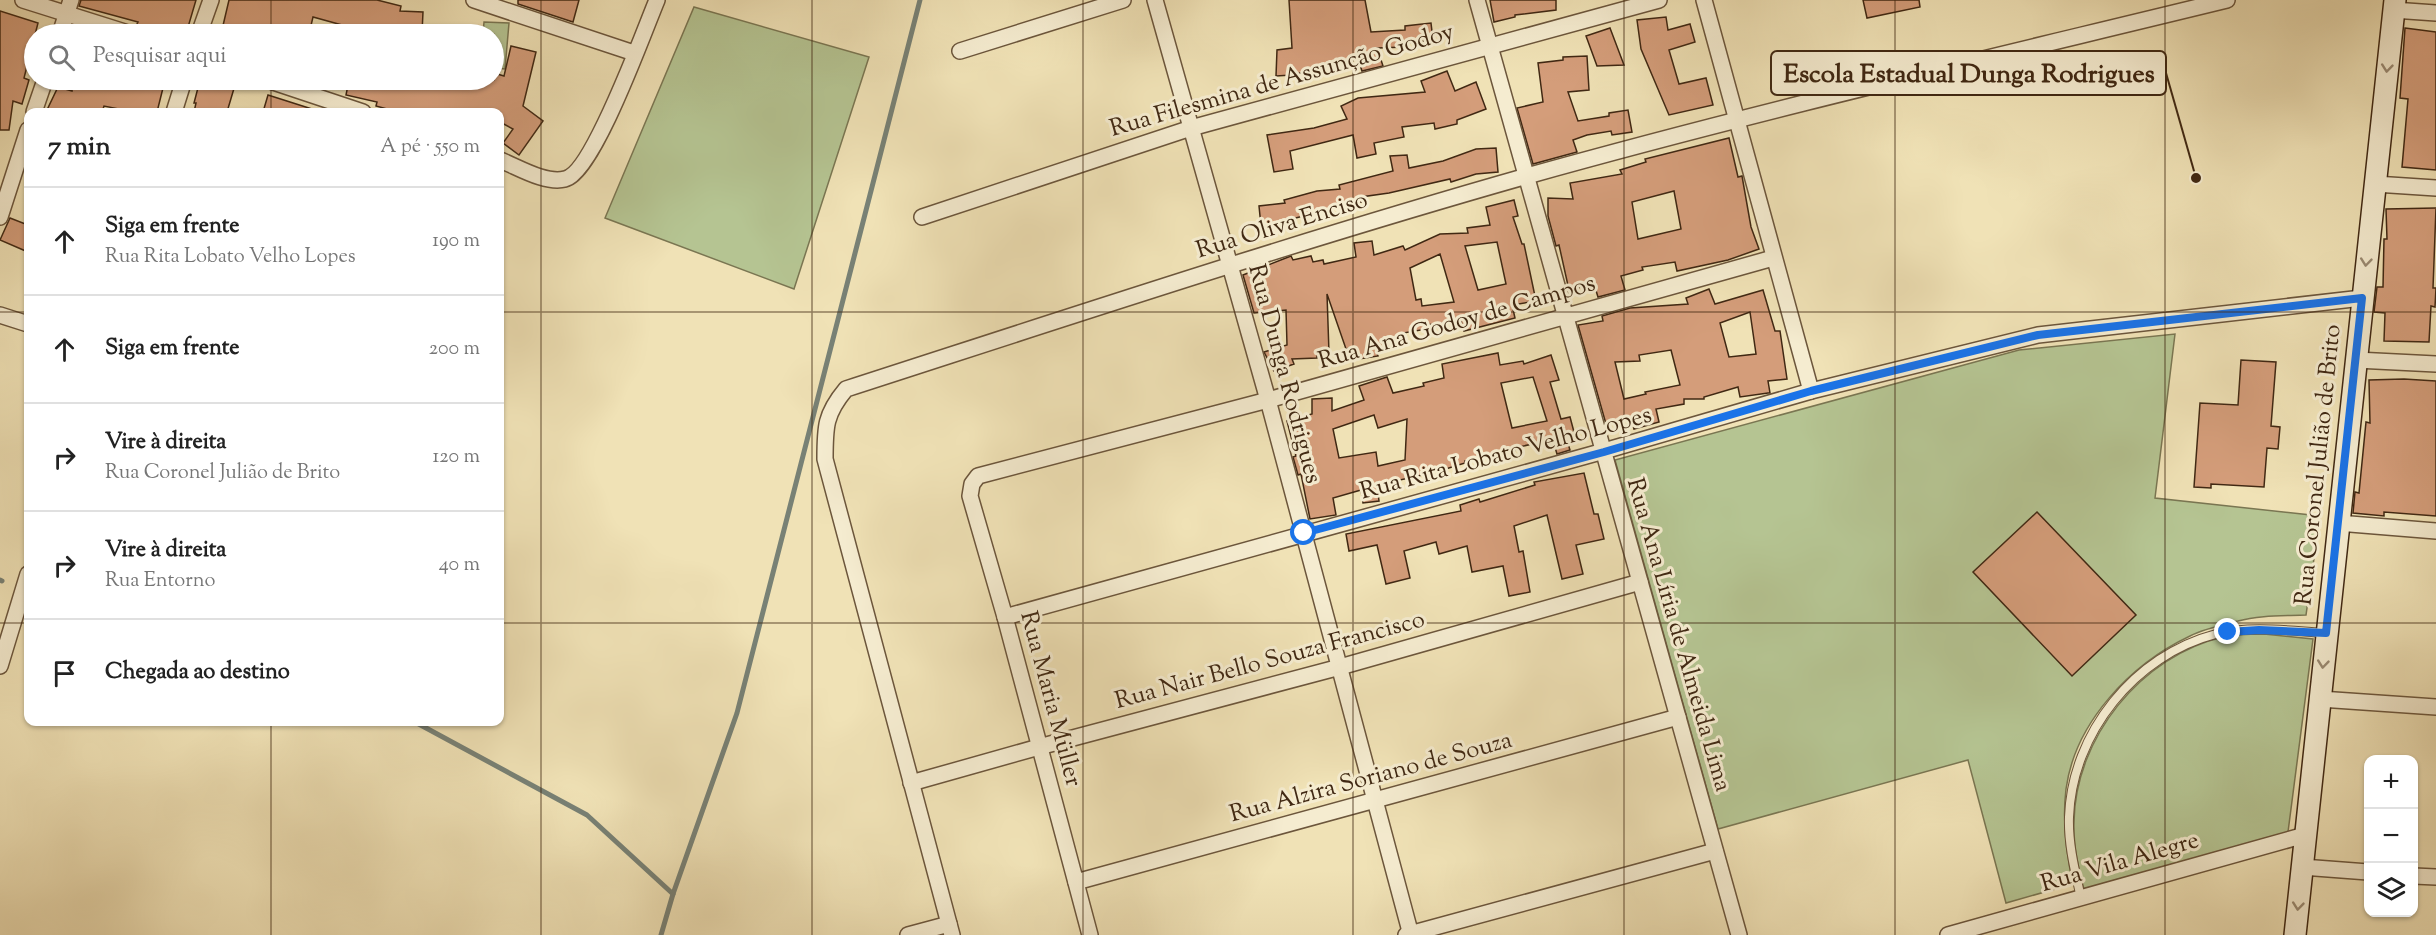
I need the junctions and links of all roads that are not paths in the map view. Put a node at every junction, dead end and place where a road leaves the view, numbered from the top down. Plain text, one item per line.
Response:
1 (23, 0) edge
2 (211, 0) edge
3 (474, 0) edge
4 (657, 0) edge
5 (1123, 0) edge
6 (1155, 0) edge
7 (1478, 0) edge
8 (1659, 0) edge
9 (1704, 0) edge
10 (2227, 0) edge
11 (2394, 5) edge
12 (69, 7) edge
13 (2436, 13) edge
14 (63, 24) edge
15 (107, 24) edge
16 (203, 24) edge
17 (1490, 45) junction
18 (960, 51) dead end
19 (634, 53) junction
20 (42, 90) edge
21 (181, 90) edge
22 (289, 90) edge
23 (325, 106) edge
24 (35, 108) edge
25 (175, 108) edge
26 (1736, 120) junction
27 (1191, 128) junction
28 (24, 142) edge
29 (504, 162) edge
30 (1527, 176) junction
31 (2374, 184) junction
32 (2436, 188) edge
33 (0, 217) edge
34 (922, 217) dead end
35 (1773, 258) junction
36 (1230, 265) junction
37 (2362, 298) junction
38 (0, 315) edge
39 (1566, 315) junction
40 (24, 323) edge
41 (2356, 360) junction
42 (2436, 364) edge
43 (1811, 391) junction
44 (1268, 400) junction
45 (1604, 452) junction
46 (978, 476) joint
47 (2338, 523) junction
48 (2436, 531) edge
49 (1304, 533) junction
50 (1640, 582) junction
51 (24, 587) edge
52 (1005, 617) junction
53 (2326, 633) junction
54 (0, 666) edge
55 (1340, 667) junction
56 (2320, 699) junction
57 (2436, 707) edge
58 (1678, 717) junction
59 (1039, 747) junction
60 (911, 783) junction
61 (1375, 800) junction
62 (2305, 835) junction
63 (1716, 851) junction
64 (2302, 867) junction
65 (2364, 872) edge
66 (2418, 876) edge
67 (2436, 877) edge
68 (1076, 882) junction
69 (2081, 898) junction
70 (950, 930) edge
71 (908, 935) edge
72 (1090, 935) edge
73 (1410, 935) edge
74 (1739, 935) edge
75 (1948, 935) edge
76 (2295, 935) edge

1 - 12 street
2 - 16 street
3 - 19 street
4 - 19 street
5 - 18 street
6 - 27 street, Rua Dunga Rodrigues
7 - 17 street, Rua Ana Líria de Almeida Lima
8 - 17 street, Rua Filesmina de Assunção Godoy
9 - 26 street
10 - 26 street, Rua Oliva Enciso
11 - 13 street
11 -> 31 street, Rua Coronel Julião de Brito
12 - 14 street
12 - 15 street
17 - 27 street, Rua Filesmina de Assunção Godoy
17 - 30 street, Rua Ana Líria de Almeida Lima
19 - 29 street
20 - 24 street
21 - 25 street
22 - 23 street
26 - 30 street, Rua Oliva Enciso
26 - 35 street
27 - 34 street, Rua Filesmina de Assunção Godoy
27 - 36 street, Rua Dunga Rodrigues
28 - 33 street
30 - 36 street, Rua Oliva Enciso
30 - 39 street, Rua Ana Líria de Almeida Lima
31 - 32 street
31 -> 37 street, Rua Coronel Julião de Brito
35 - 39 street, Rua Ana Godoy de Campos
35 - 43 street
36 - 44 street, Rua Dunga Rodrigues
36 - 60 street, Rua Oliva Enciso
37 - 41 street, Rua Coronel Julião de Brito
37 - 43 street, Rua Rita Lobato Velho Lopes
38 - 40 street
39 - 44 street, Rua Ana Godoy de Campos
39 - 45 street, Rua Ana Líria de Almeida Lima
41 - 42 street
41 - 47 street, Rua Coronel Julião de Brito
43 - 45 street, Rua Rita Lobato Velho Lopes
44 - 46 street, Rua Ana Godoy de Campos
44 - 49 street, Rua Dunga Rodrigues
45 - 49 street, Rua Rita Lobato Velho Lopes
45 - 50 street, Rua Ana Líria de Almeida Lima
46 - 52 street, Rua Maria Müller
47 - 48 street
47 - 53 street, Rua Coronel Julião de Brito
49 - 52 street, Rua Rita Lobato Velho Lopes
49 - 55 street, Rua Dunga Rodrigues
50 - 55 street, Rua Nair Bello Souza Francisco
50 - 58 street, Rua Ana Líria de Almeida Lima
51 - 54 street
52 - 59 street, Rua Maria Müller
53 -> 56 street, Rua Coronel Julião de Brito
53 - 69 lane
55 - 59 street, Rua Nair Bello Souza Francisco
55 - 61 street, Rua Dunga Rodrigues
56 - 57 street
56 - 62 street, Rua Coronel Julião de Brito
58 - 61 street, Rua Alzira Soriano de Souza
58 - 63 street, Rua Ana Líria de Almeida Lima
59 - 60 street, Rua Nair Bello Souza Francisco
59 - 68 street, Rua Maria Müller
60 - 70 street
61 - 68 street, Rua Alzira Soriano de Souza
61 - 73 street, Rua Dunga Rodrigues
62 - 64 street, Rua Coronel Julião de Brito
62 - 69 street, Rua Vila Alegre
63 - 73 street
63 - 74 street, Rua Ana Líria de Almeida Lima
64 - 65 street
64 -> 76 street, Rua Coronel Julião de Brito
66 - 67 street
68 - 72 street, Rua Maria Müller
69 - 75 street, Rua Vila Alegre
70 - 71 street

